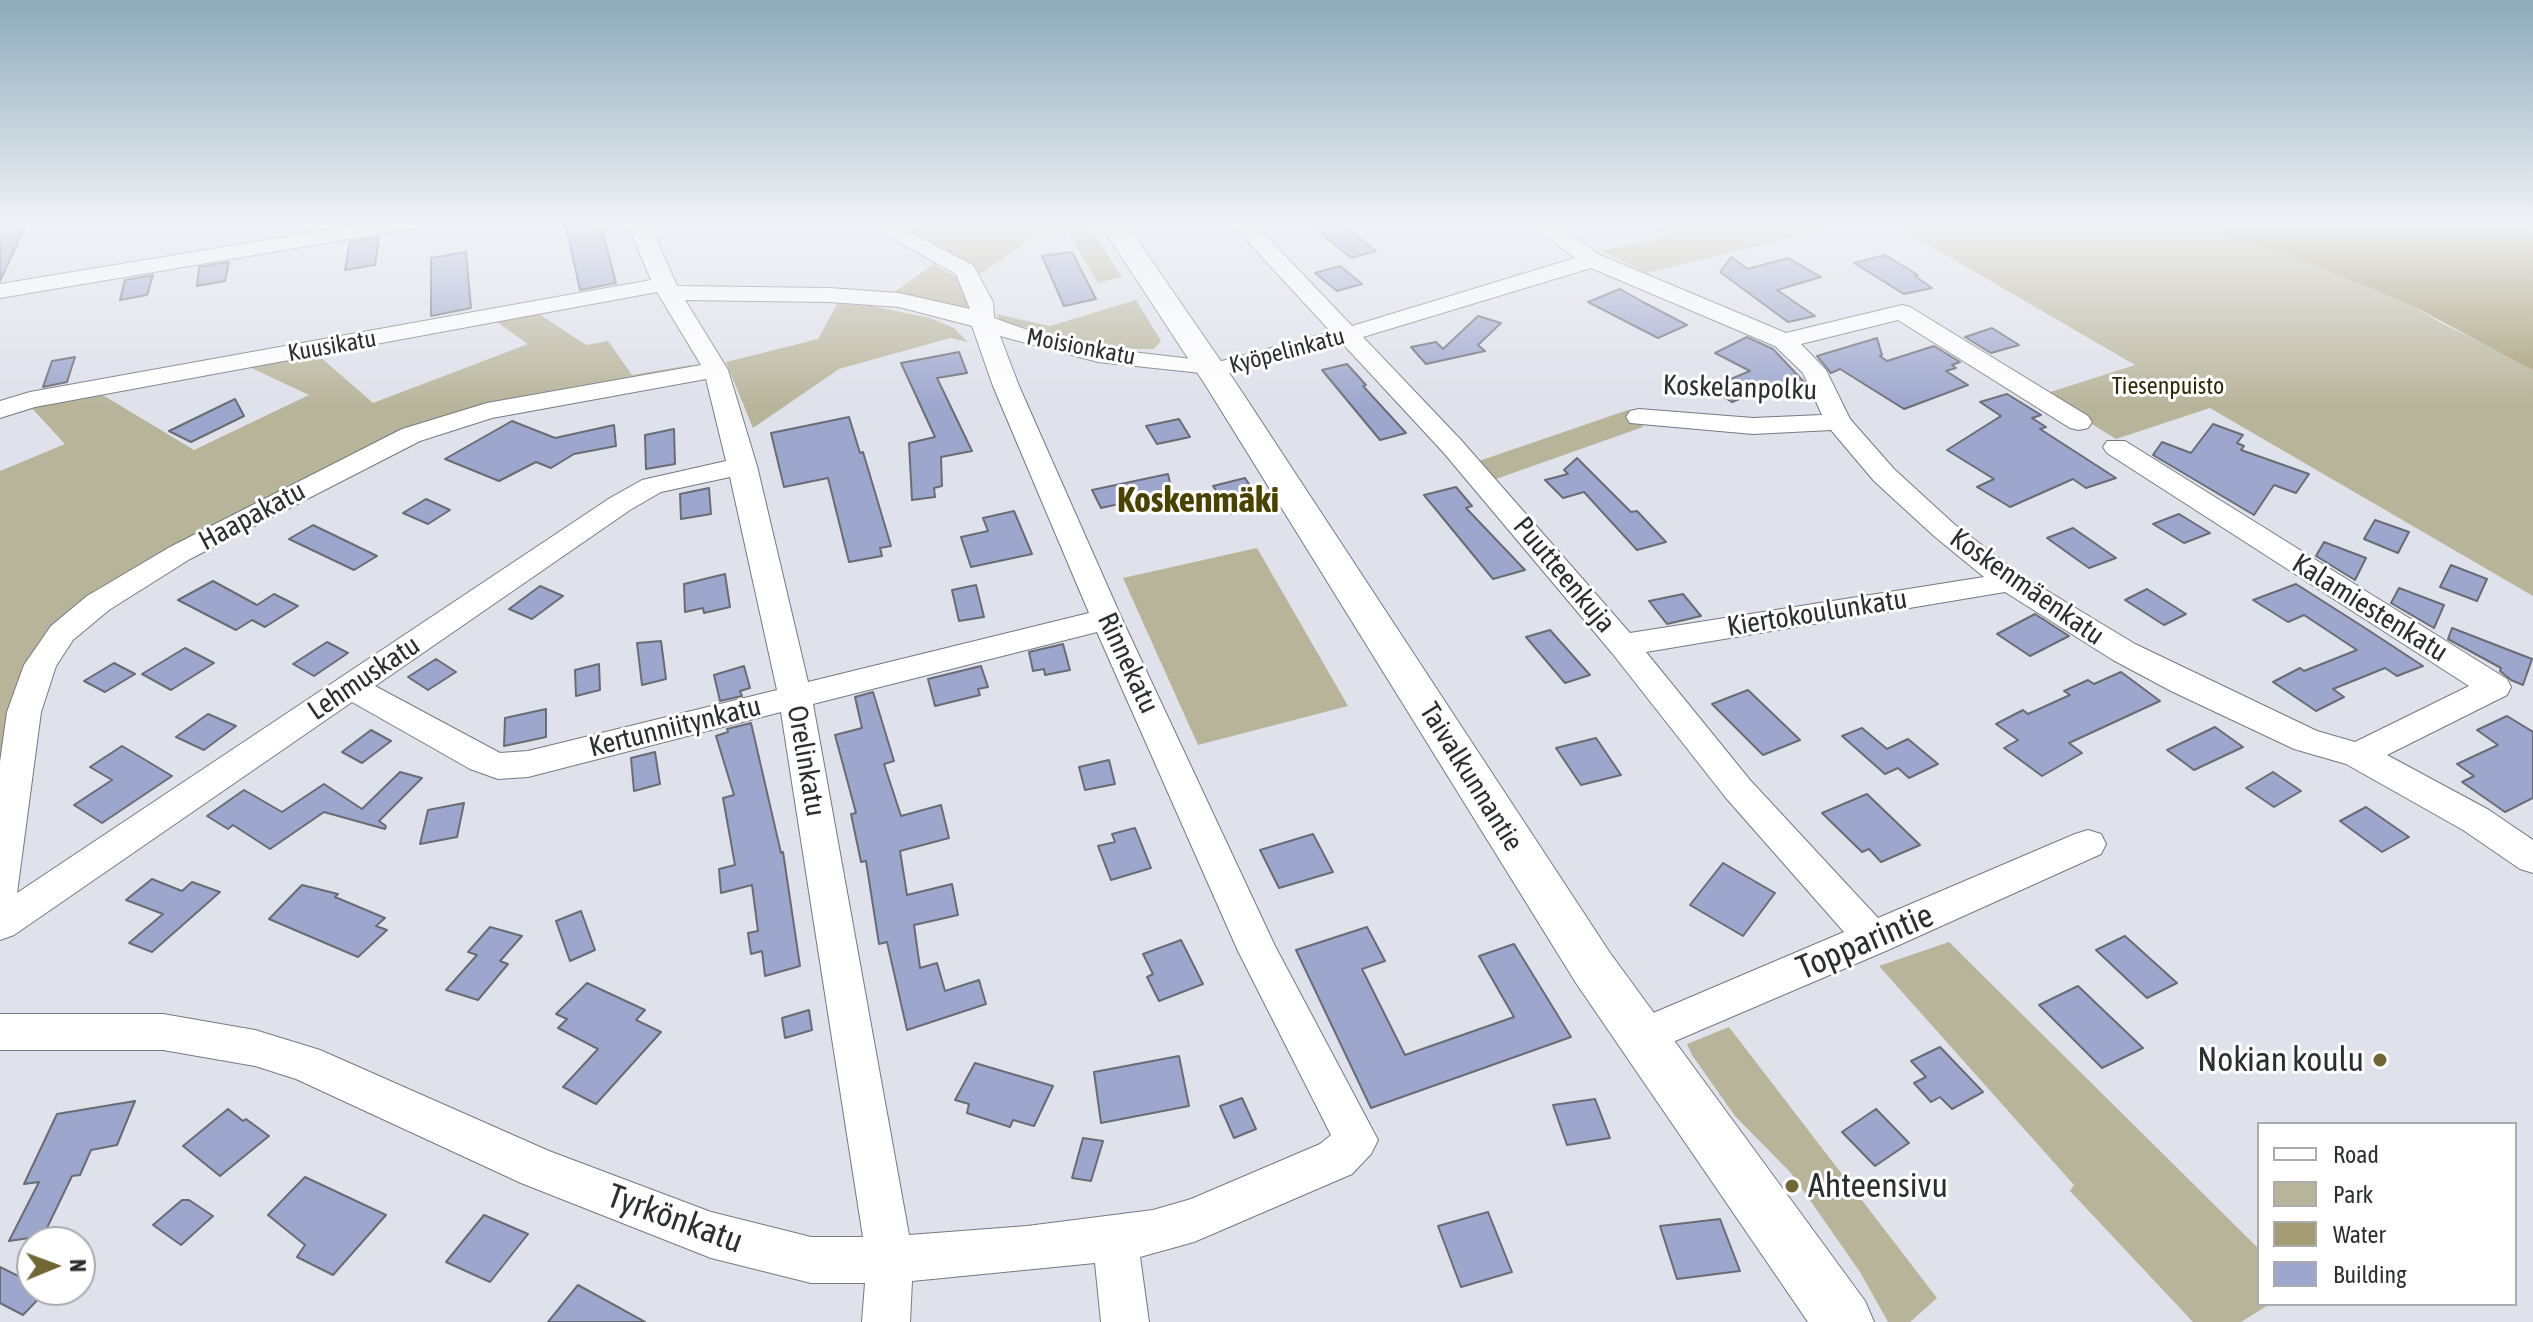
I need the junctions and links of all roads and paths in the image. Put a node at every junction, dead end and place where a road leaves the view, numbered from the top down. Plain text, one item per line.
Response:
1 (44, 284) edge
2 (666, 284) edge
3 (972, 284) edge
4 (1153, 284) edge
5 (1298, 284) edge
6 (1514, 284) edge
7 (1648, 284) edge
8 (668, 288) junction
9 (0, 291) edge
10 (983, 323) junction
11 (1346, 335) junction
12 (1784, 341) junction
13 (1210, 368) junction
14 (716, 370) junction
15 (0, 410) edge
16 (1639, 417) dead end
17 (1838, 422) junction
18 (2079, 422) dead end
19 (2116, 447) dead end
20 (743, 466) junction
21 (2010, 582) junction
22 (1107, 619) junction
23 (1623, 645) junction
24 (351, 687) junction
25 (795, 697) junction
26 (2358, 755) junction
27 (2088, 844) dead end
28 (2533, 859) edge
29 (0, 889) edge
30 (0, 924) edge
31 (1874, 939) junction
32 (0, 1032) edge
33 (1640, 1038) junction
34 (1356, 1140) joint
35 (1115, 1239) junction
36 (890, 1260) junction
37 (886, 1322) edge
38 (1125, 1322) edge
39 (1844, 1322) edge

1 - 9 street
2 - 8 street, Orelinkatu
3 - 10 street, Rinnekatu
4 - 13 main road, Taivalkunnantie
5 - 11 street, Puutteenkuja
6 - 11 street, Kyöpelinkatu
7 - 12 street, Koskenmäenkatu
8 - 10 street, Moisionkatu
8 - 14 street, Orelinkatu
8 - 15 street, Kuusikatu
10 - 13 street, Moisionkatu
10 - 22 street, Rinnekatu
11 - 13 street, Kyöpelinkatu
11 - 23 street, Puutteenkuja
12 - 17 street, Koskenmäenkatu
12 - 18 street
13 - 33 main road, Taivalkunnantie
14 - 20 street, Orelinkatu
14 - 29 street, Haapakatu
16 - 17 street, Koskelanpolku
17 - 21 street, Koskenmäenkatu
19 - 26 street, Kalamiestenkatu
20 - 24 street, Lehmuskatu
20 - 25 street, Orelinkatu
21 - 23 street, Kiertokoulunkatu
21 - 26 street, Koskenmäenkatu
22 - 25 street, Kertunniitynkatu
22 - 34 street, Rinnekatu
23 - 31 street, Puutteenkuja
24 - 25 street, Kertunniitynkatu
24 - 30 street, Lehmuskatu
25 - 36 street, Orelinkatu
26 - 28 street, Koskenmäenkatu
27 - 31 street, Topparintie
31 - 33 street, Topparintie
32 - 36 street, Tyrkönkatu
33 - 39 main road, Taivalkunnantie
34 - 35 street, Tyrkönkatu
35 - 36 street, Tyrkönkatu
35 - 38 street
36 - 37 street, Orelinkatu

